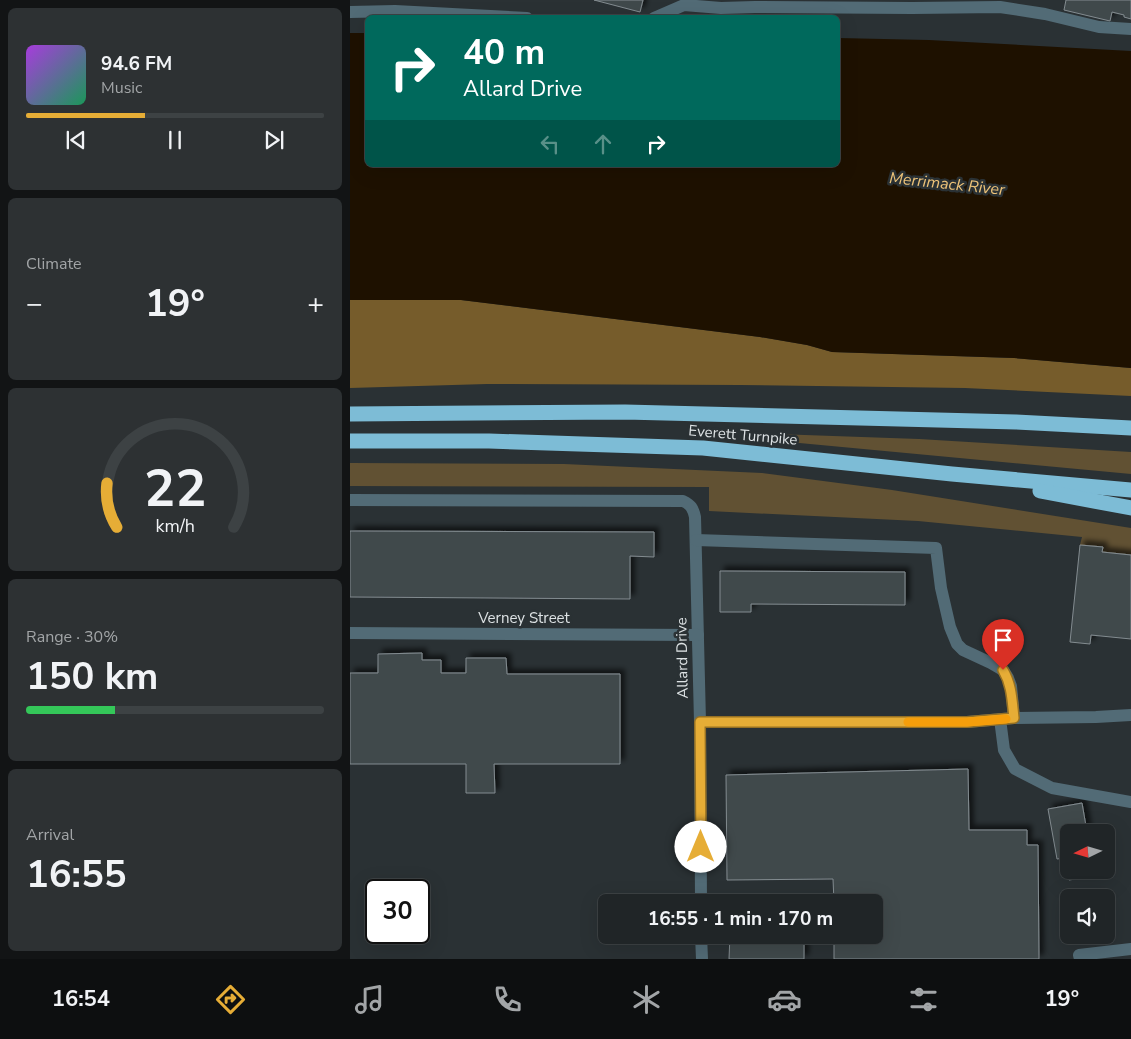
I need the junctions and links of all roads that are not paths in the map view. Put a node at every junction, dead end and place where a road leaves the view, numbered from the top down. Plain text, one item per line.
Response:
1 (685, 2) edge
2 (350, 12) edge
3 (470, 15) edge
4 (660, 15) edge
5 (1131, 29) edge
6 (350, 414) edge
7 (1130, 428) edge
8 (350, 441) edge
9 (952, 474) junction
10 (1131, 490) edge
11 (350, 500) edge
12 (1131, 508) edge
13 (696, 540) junction
14 (350, 633) edge
15 (698, 635) junction
16 (1131, 715) edge
17 (1014, 718) junction
18 (1000, 720) junction
19 (700, 722) junction
20 (1131, 802) edge
21 (701, 894) edge
22 (701, 944) edge
23 (1131, 949) edge
24 (702, 959) edge
25 (1080, 959) edge

1 - 4 street
1 - 5 street
2 - 3 street
6 - 7 highway, Everett Turnpike
8 - 9 highway, Everett Turnpike
9 - 10 highway, Everett Turnpike
9 - 12 highway
11 - 13 street, Allard Drive
13 - 15 street, Allard Drive
13 - 17 street
14 - 15 street, Verney Street
15 - 19 street, Allard Drive
16 - 17 street
17 - 18 street
18 - 19 street
18 - 20 street
19 - 21 street, Allard Drive
22 - 24 street
23 - 25 street

